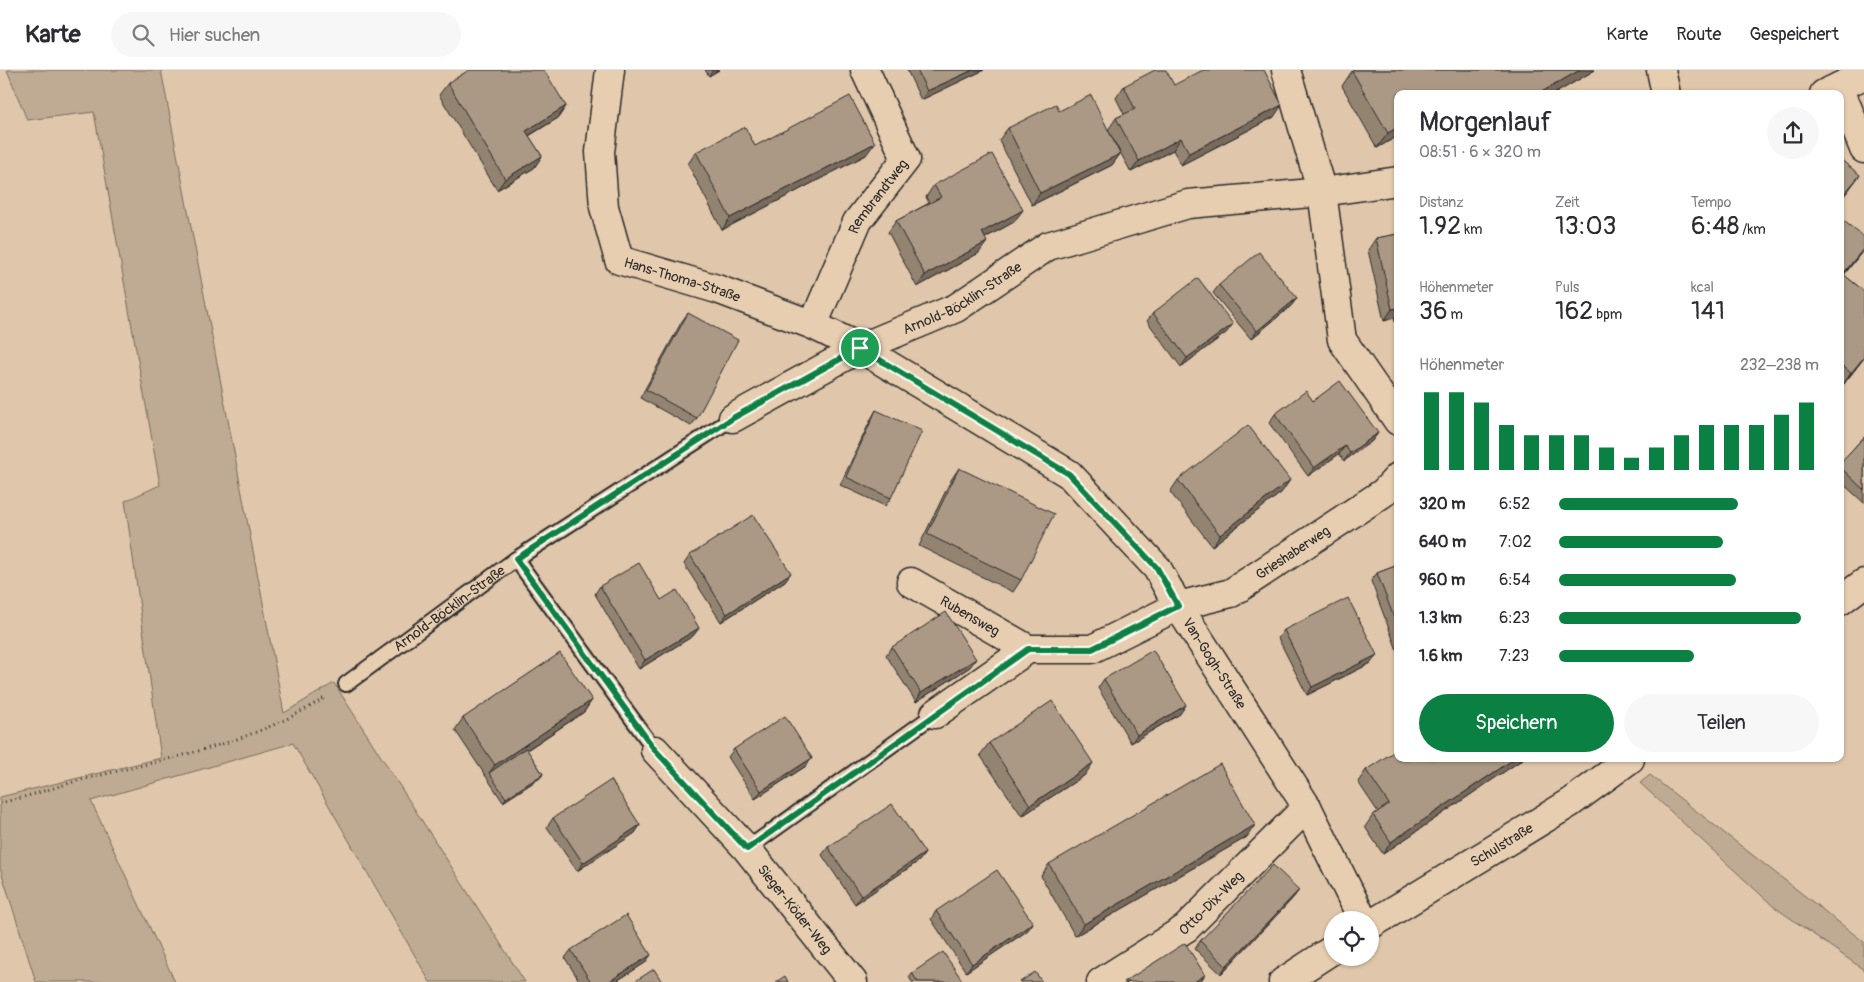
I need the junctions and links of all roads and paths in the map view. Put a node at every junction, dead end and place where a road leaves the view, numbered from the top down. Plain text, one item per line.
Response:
1 (610, 70) edge
2 (865, 70) edge
3 (1286, 70) edge
4 (1661, 70) edge
5 (1864, 75) edge
6 (1665, 90) edge
7 (1832, 90) edge
8 (1844, 112) edge
9 (1864, 149) edge
10 (1394, 182) edge
11 (1322, 192) junction
12 (812, 325) junction
13 (860, 348) junction
14 (1394, 415) edge
15 (733, 418) joint
16 (1394, 482) edge
17 (516, 559) junction
18 (911, 582) dead end
19 (1178, 606) junction
20 (1028, 649) junction
21 (346, 684) joint
22 (935, 714) joint
23 (655, 750) joint
24 (1626, 762) edge
25 (0, 803) edge
26 (1307, 807) junction
27 (747, 849) junction
28 (1359, 911) edge
29 (1379, 920) edge
30 (1324, 955) edge
31 (853, 982) edge
32 (1101, 982) edge
33 (1283, 982) edge

1 - 12 street, Hans-Thoma-Straße
2 - 12 street, Rembrandtweg
3 - 11 street
4 - 6 street
5 - 7 street
8 - 9 street
10 - 11 street, Arnold-Böcklin-Straße
11 - 13 street, Arnold-Böcklin-Straße
11 - 14 street
12 - 13 street, Van-Gogh-Straße
13 - 15 street, Arnold-Böcklin-Straße
13 - 19 street, Van-Gogh-Straße
15 - 17 lane, Arnold-Böcklin-Straße
16 - 19 street, Grieshaberweg
17 - 21 lane, Arnold-Böcklin-Straße
17 - 23 lane
18 - 20 street, Rubensweg
19 - 20 street, Rubensweg
19 - 26 street, Van-Gogh-Straße
20 - 22 street
21 - 25 path
22 - 27 lane
23 - 27 street, Sieger-Köder-Weg
24 - 29 street, Schulstraße
26 - 28 street, Van-Gogh-Straße
26 - 32 street, Otto-Dix-Weg
27 - 31 street, Sieger-Köder-Weg
30 - 33 street

